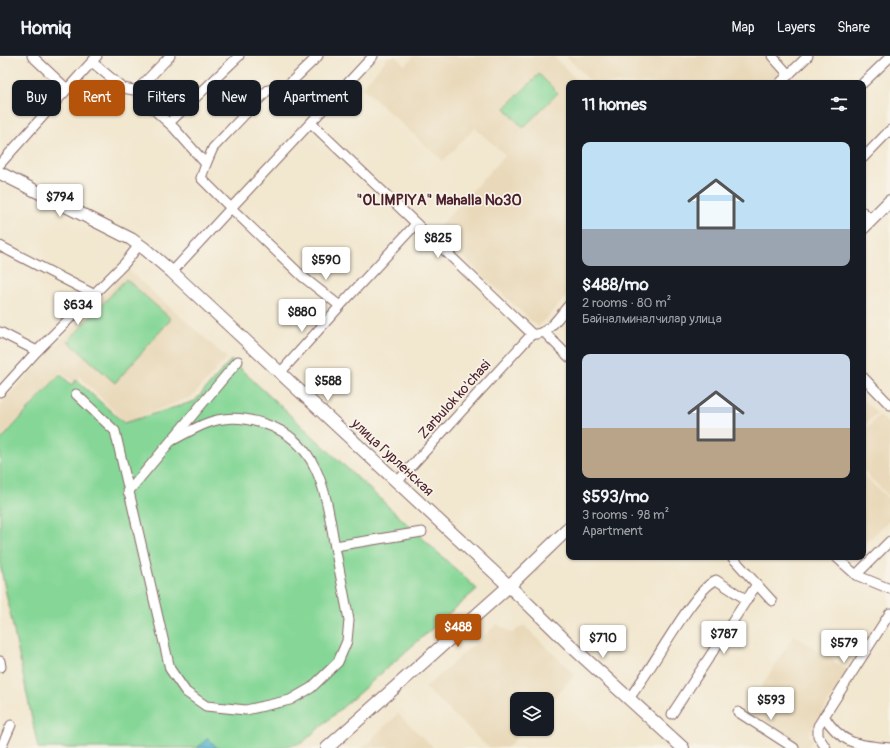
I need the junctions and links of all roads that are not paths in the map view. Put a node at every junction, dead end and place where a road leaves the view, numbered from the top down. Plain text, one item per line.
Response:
1 (32, 56) edge
2 (170, 56) edge
3 (239, 56) edge
4 (318, 56) edge
5 (373, 56) edge
6 (772, 56) edge
7 (808, 56) edge
8 (890, 57) edge
9 (94, 59) edge
10 (789, 74) junction
11 (147, 80) edge
12 (783, 80) edge
13 (866, 80) edge
14 (67, 89) junction
15 (133, 90) edge
16 (161, 116) edge
17 (169, 123) junction
18 (311, 123) junction
19 (890, 130) edge
20 (866, 155) edge
21 (0, 164) edge
22 (206, 164) junction
23 (0, 173) edge
24 (890, 201) edge
25 (231, 208) junction
26 (866, 220) edge
27 (416, 224) junction
28 (135, 242) junction
29 (0, 246) edge
30 (172, 272) junction
31 (95, 295) junction
32 (340, 306) junction
33 (566, 308) edge
34 (0, 332) edge
35 (544, 332) junction
36 (532, 334) junction
37 (37, 351) junction
38 (566, 354) edge
39 (238, 361) dead end
40 (280, 373) junction
41 (866, 380) edge
42 (0, 392) edge
43 (76, 394) dead end
44 (890, 405) edge
45 (173, 440) junction
46 (397, 482) junction
47 (128, 492) junction
48 (566, 531) edge
49 (422, 532) dead end
50 (890, 541) edge
51 (335, 546) junction
52 (735, 560) edge
53 (839, 560) edge
54 (856, 575) junction
55 (757, 584) junction
56 (509, 586) junction
57 (890, 589) edge
58 (747, 600) junction
59 (772, 602) dead end
60 (890, 613) edge
61 (629, 698) junction
62 (738, 712) dead end
63 (672, 714) dead end
64 (824, 716) junction
65 (11, 724) dead end
66 (1, 748) edge
67 (327, 748) edge
68 (683, 748) edge
69 (794, 748) edge
70 (826, 748) edge
71 (890, 748) edge

1 - 14 street
2 - 11 street
3 - 17 street
4 - 22 street
5 - 18 street
6 - 10 street
7 - 10 street
8 - 13 street
9 - 14 street
9 - 15 street
10 - 12 street
14 - 21 street
16 - 17 street
17 - 22 street
18 - 25 street
18 - 27 street
19 - 20 street
22 - 25 street
23 - 28 street, улица Гурленская
24 - 26 street
25 - 30 street
25 - 32 street
27 - 32 street
27 - 36 street
28 - 30 street, улица Гурленская
28 - 31 street
29 - 31 street
30 - 40 street, улица Гурленская
31 - 37 street
32 - 40 street
33 - 35 street
34 - 37 street
35 - 36 street
35 - 38 street
36 - 46 street, Zarbulok ko'chasi
37 - 42 street
39 - 45 street
40 - 46 street, улица Гурленская
41 - 44 street
43 - 47 street
45 - 47 street
45 - 51 street
46 - 56 street, улица Гурленская
47 - 51 street
48 - 56 street
49 - 51 street
50 - 54 street
52 - 55 street
53 - 54 street
54 - 57 street
55 - 58 street
55 - 59 street
56 - 61 street, улица Гурленская
56 - 67 street
58 - 61 street
58 - 63 street
60 - 64 street
61 - 68 street, улица Гурленская
62 - 69 street
64 - 70 street
64 - 71 street
65 - 66 street

